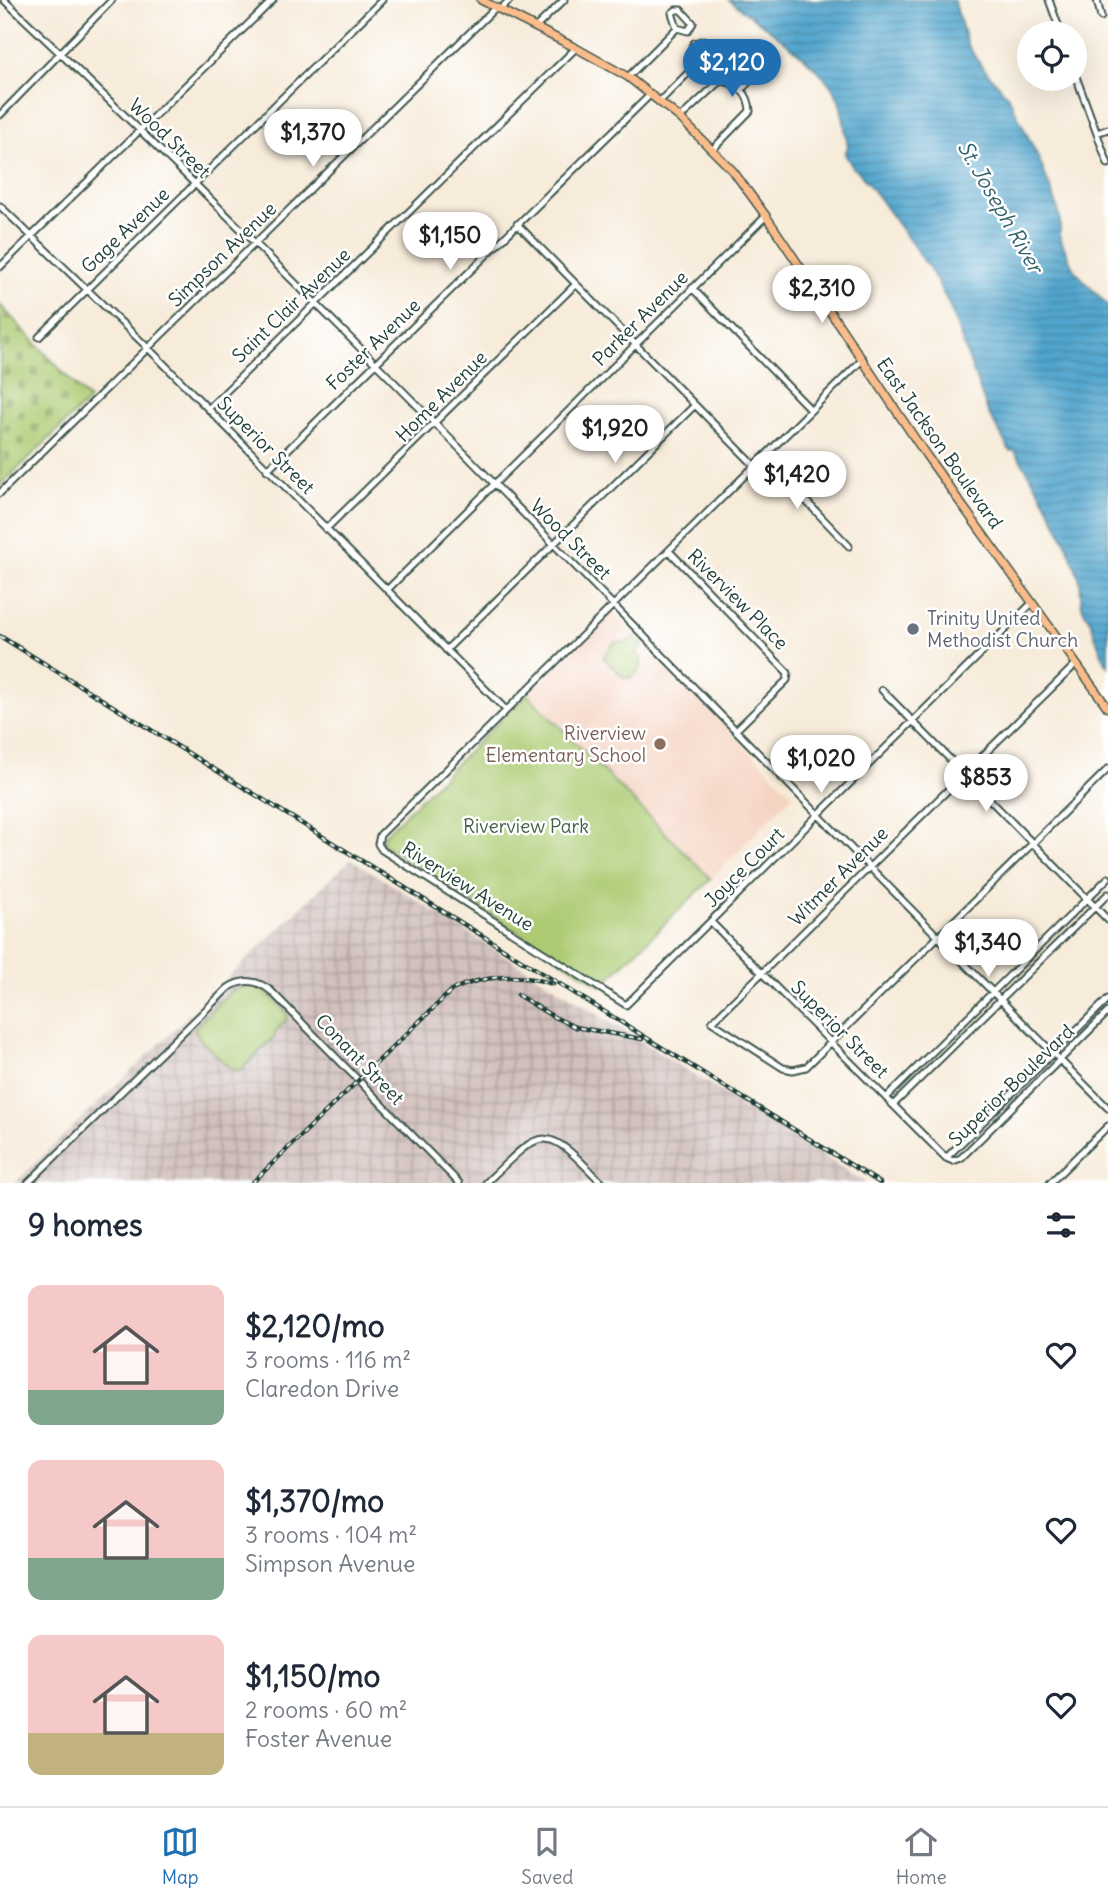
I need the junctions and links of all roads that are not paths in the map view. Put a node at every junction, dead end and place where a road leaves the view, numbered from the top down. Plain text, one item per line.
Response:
1 (4, 0) edge
2 (112, 0) edge
3 (274, 0) edge
4 (382, 0) edge
5 (481, 0) edge
6 (510, 0) edge
7 (564, 0) edge
8 (1049, 0) edge
9 (1097, 0) edge
10 (498, 8) junction
11 (1101, 17) dead end
12 (1057, 21) edge
13 (536, 27) junction
14 (677, 28) junction
15 (576, 48) junction
16 (61, 54) junction
17 (699, 62) junction
18 (767, 63) dead end
19 (628, 77) junction
20 (742, 89) junction
21 (1081, 91) edge
22 (651, 94) junction
23 (660, 101) junction
24 (0, 115) edge
25 (680, 118) junction
26 (1108, 129) edge
27 (140, 131) junction
28 (1097, 133) junction
29 (713, 149) junction
30 (1108, 164) edge
31 (196, 184) junction
32 (0, 206) edge
33 (766, 216) junction
34 (517, 224) junction
35 (32, 236) junction
36 (256, 243) junction
37 (0, 267) edge
38 (576, 284) junction
39 (87, 288) junction
40 (692, 288) junction
41 (316, 303) junction
42 (39, 337) dead end
43 (636, 344) junction
44 (148, 348) junction
45 (863, 359) junction
46 (376, 363) junction
47 (695, 405) junction
48 (208, 409) junction
49 (811, 410) junction
50 (435, 423) junction
51 (764, 457) junction
52 (755, 466) junction
53 (267, 470) junction
54 (495, 484) junction
55 (0, 493) edge
56 (326, 529) junction
57 (554, 544) junction
58 (849, 545) dead end
59 (669, 551) junction
60 (387, 590) junction
61 (1032, 603) junction
62 (613, 604) junction
63 (446, 650) junction
64 (1076, 664) junction
65 (882, 690) dead end
66 (1108, 708) edge
67 (506, 710) junction
68 (913, 721) junction
69 (736, 730) junction
70 (1108, 769) edge
71 (964, 773) junction
72 (820, 814) junction
73 (1033, 843) junction
74 (870, 866) junction
75 (1108, 878) edge
76 (1108, 894) edge
77 (1087, 899) junction
78 (1095, 907) junction
79 (1108, 920) edge
80 (711, 922) junction
81 (939, 935) junction
82 (762, 973) junction
83 (994, 992) junction
84 (1002, 999) junction
85 (1108, 999) edge
86 (626, 1005) joint
87 (1108, 1012) edge
88 (830, 1042) junction
89 (1053, 1053) junction
90 (1060, 1060) junction
91 (886, 1097) junction
92 (893, 1105) junction
93 (1108, 1108) edge
94 (1108, 1126) edge
95 (946, 1158) junction
96 (28, 1183) edge
97 (458, 1183) edge
98 (485, 1183) edge
99 (602, 1183) edge
100 (1050, 1183) edge

1 - 16 street, Wood Street
2 - 16 street
3 - 27 street
4 - 31 street, Gage Avenue
5 - 10 main road, East Jackson Boulevard
6 - 10 street, Simpson Avenue
7 - 13 street
8 - 12 street
9 - 11 street
10 - 13 main road, East Jackson Boulevard
10 - 36 street, Simpson Avenue
13 - 15 main road, East Jackson Boulevard
14 - 14 street
14 - 19 street
15 - 19 main road, East Jackson Boulevard
15 - 41 street, Saint Clair Avenue
16 - 24 street
16 - 27 street, Wood Street
17 - 17 street
17 - 23 street
18 - 20 street
19 - 22 main road, East Jackson Boulevard
20 - 25 street
20 - 29 street
21 - 28 street
22 - 23 main road, East Jackson Boulevard
22 - 34 street, Foster Avenue
23 - 25 main road, East Jackson Boulevard
25 - 29 main road, East Jackson Boulevard
26 - 28 street
27 - 31 street, Wood Street
27 - 35 street
28 - 30 street
29 - 33 main road, East Jackson Boulevard
31 - 36 street, Wood Street
31 - 39 street, Gage Avenue
32 - 35 street, Superior Street
33 - 40 street, Parker Avenue
33 - 45 main road, East Jackson Boulevard
34 - 38 street
34 - 46 street, Foster Avenue
35 - 37 street
35 - 39 street, Superior Street
36 - 41 street, Wood Street
36 - 44 street, Simpson Avenue
38 - 43 street
38 - 50 street, Home Avenue
39 - 42 street, Gage Avenue
39 - 44 street, Superior Street
40 - 43 street, Parker Avenue
40 - 49 street
41 - 46 street, Wood Street
41 - 48 street, Saint Clair Avenue
43 - 47 street
43 - 54 street, Parker Avenue
44 - 48 street, Superior Street
44 - 55 street, Simpson Avenue
45 - 49 street, Riverview Avenue
45 - 61 main road, East Jackson Boulevard
46 - 50 street, Wood Street
46 - 53 street, Foster Avenue
47 - 52 street
47 - 57 street
48 - 53 street, Superior Street
49 - 51 street, Riverview Avenue
50 - 54 street, Wood Street
50 - 56 street, Home Avenue
51 - 52 street, Riverview Avenue
51 - 58 street
52 - 59 street, Riverview Avenue
53 - 56 street, Superior Street
54 - 57 street, Wood Street
54 - 60 street, Parker Avenue
56 - 60 street, Superior Street
57 - 62 street, Wood Street
57 - 63 street
59 - 62 street, Riverview Avenue
59 - 69 street, Riverview Place
60 - 63 street, Superior Street
61 - 64 main road, East Jackson Boulevard
61 - 68 street, Joyce Court
62 - 67 street, Riverview Avenue
62 - 69 street, Wood Street
63 - 67 street, Superior Street
64 - 66 main road, East Jackson Boulevard
64 - 71 street, Witmer Avenue
65 - 68 street
67 - 86 street, Riverview Avenue
68 - 71 street
68 - 72 street, Joyce Court
69 - 72 street, Wood Street
70 - 73 street
71 - 73 street
71 - 74 street, Witmer Avenue
72 - 74 street, Wood Street
72 - 80 street, Joyce Court
73 - 77 street
73 - 81 street
74 - 81 street, Wood Street
74 - 82 street, Witmer Avenue
75 - 77 street
76 - 78 street
77 - 78 street
77 - 83 street
78 - 79 street
78 - 84 street
80 - 82 street, Superior Street
80 - 86 street, Joyce Court
81 - 83 street, Wood Street
81 - 88 street
82 - 88 street, Superior Street
82 - 88 street, Witmer Avenue
83 - 84 street, Wood Street
83 - 91 street
84 - 89 street, Wood Street
84 - 92 street
85 - 89 street, Superior Boulevard
87 - 90 street, Superior Boulevard
88 - 91 street, Superior Street
89 - 90 street, Wood Street
89 - 95 street, Superior Boulevard
90 - 93 street, Wood Street
90 - 95 street, Superior Boulevard
91 - 92 street, Superior Street
92 - 95 street, Superior Street
94 - 100 street
96 - 97 street, Conant Street
98 - 99 street

